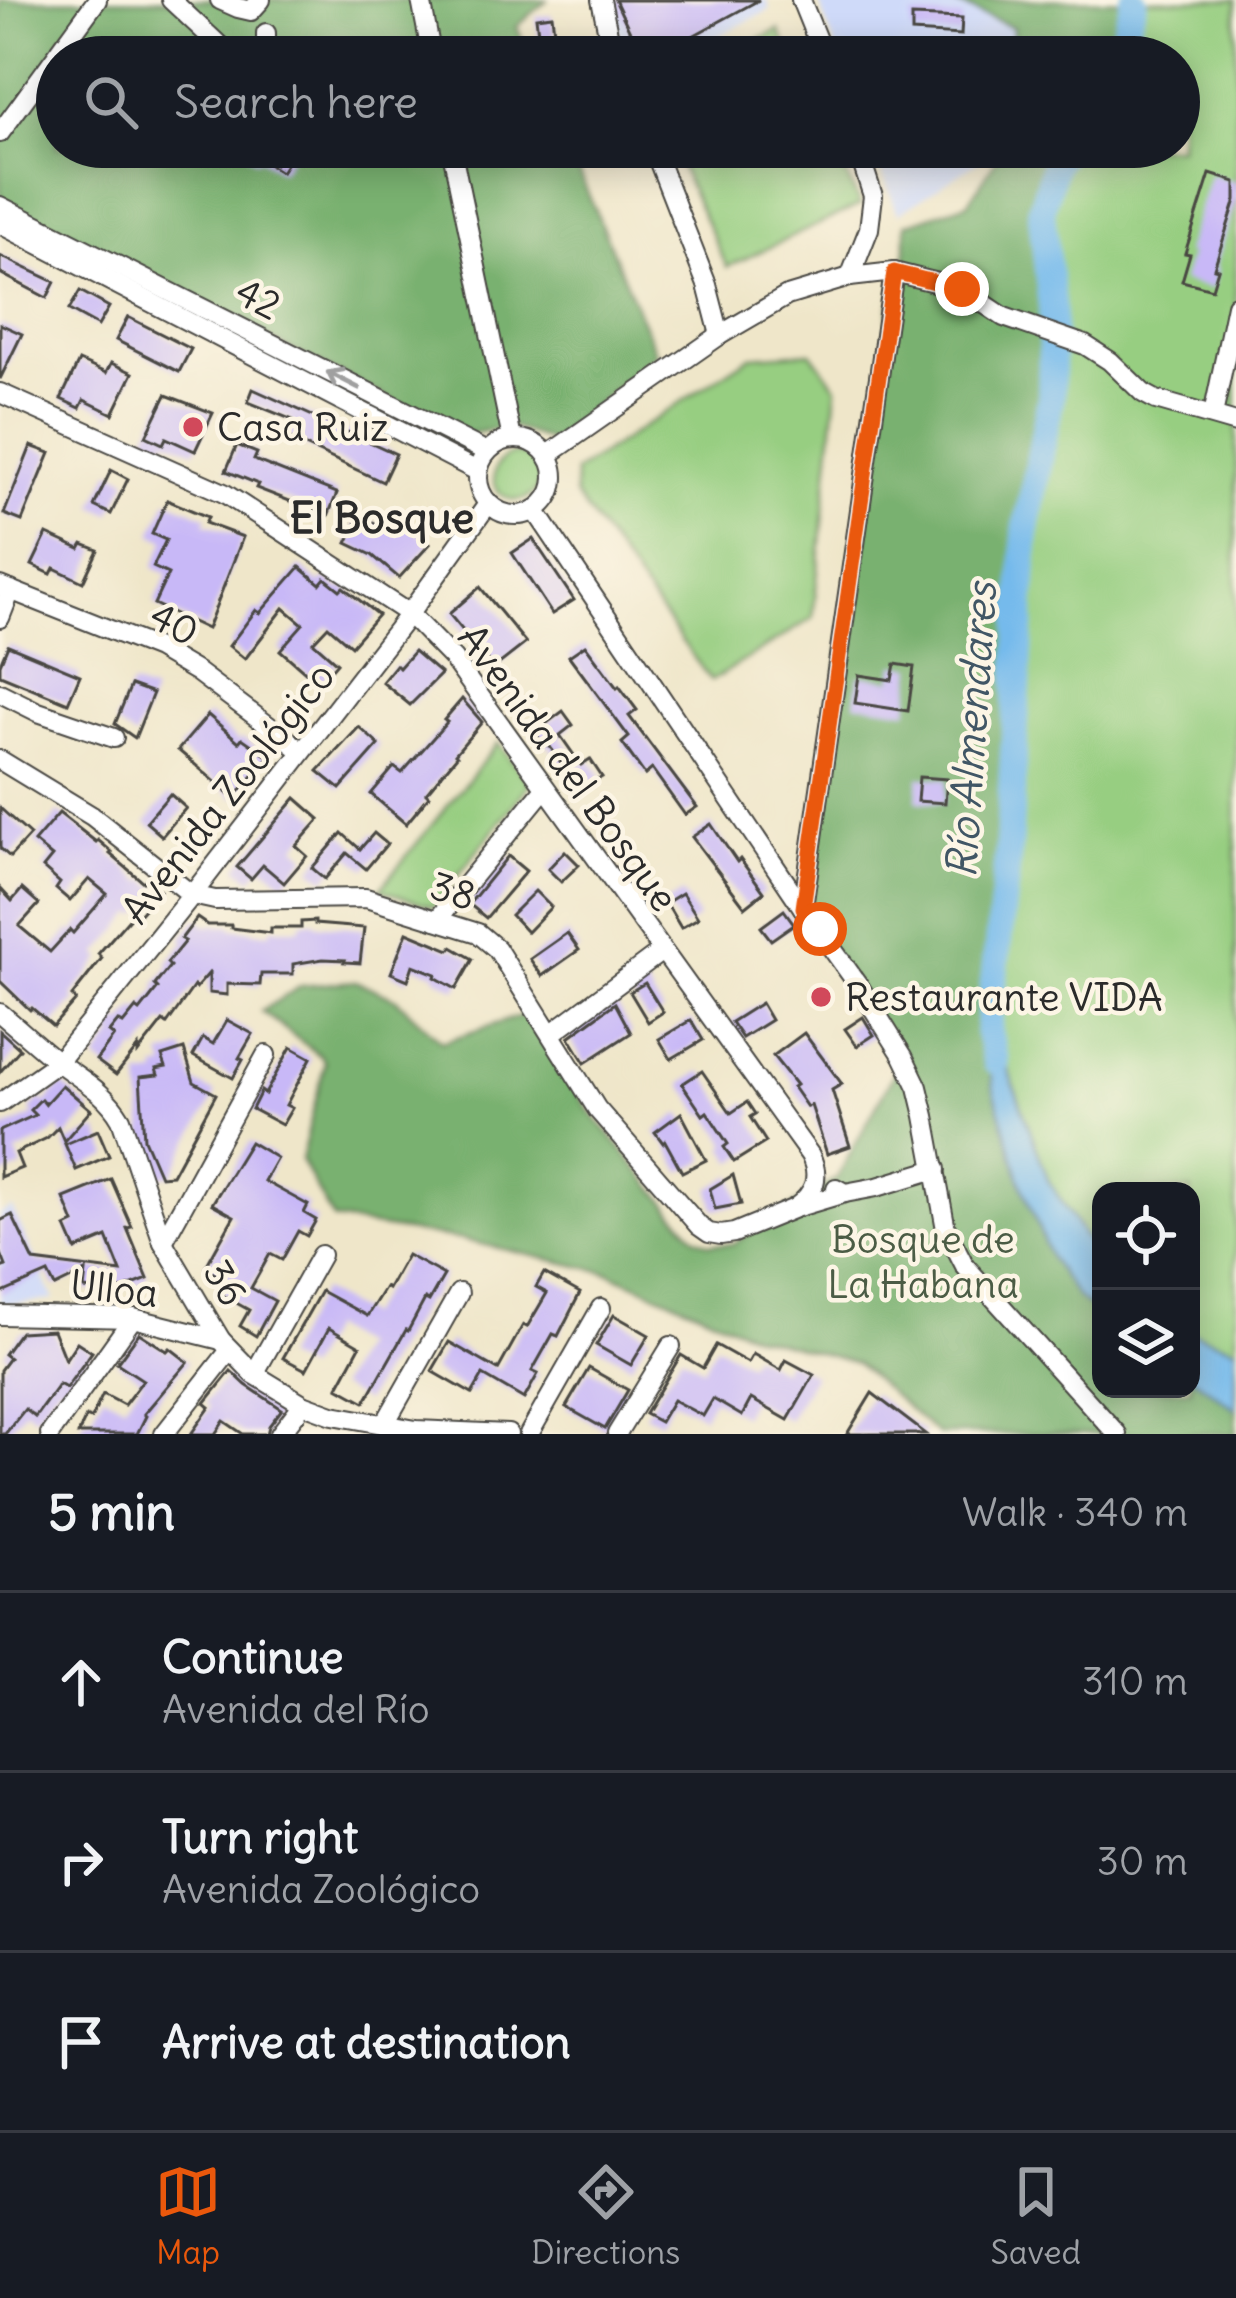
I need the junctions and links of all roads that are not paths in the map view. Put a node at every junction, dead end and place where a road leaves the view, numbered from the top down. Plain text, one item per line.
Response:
1 (97, 0) edge
2 (172, 0) edge
3 (220, 0) edge
4 (421, 0) edge
5 (601, 0) edge
6 (801, 0) edge
7 (261, 2) edge
8 (71, 36) edge
9 (210, 36) edge
10 (429, 36) edge
11 (609, 36) edge
12 (816, 36) edge
13 (36, 84) edge
14 (0, 133) edge
15 (455, 168) edge
16 (661, 168) edge
17 (864, 168) edge
18 (0, 206) edge
19 (0, 224) edge
20 (894, 272) junction
21 (850, 277) junction
22 (1236, 305) edge
23 (720, 335) junction
24 (0, 393) edge
25 (1213, 415) junction
26 (1236, 423) edge
27 (512, 439) junction
28 (485, 451) junction
29 (548, 455) junction
30 (477, 472) junction
31 (488, 504) junction
32 (536, 510) junction
33 (5, 588) edge
34 (409, 614) junction
35 (0, 618) edge
36 (0, 693) edge
37 (114, 738) dead end
38 (302, 751) junction
39 (0, 760) edge
40 (545, 788) junction
41 (192, 895) junction
42 (803, 908) junction
43 (437, 920) junction
44 (662, 951) junction
45 (0, 1013) edge
46 (552, 1034) junction
47 (266, 1055) dead end
48 (58, 1062) junction
49 (0, 1103) edge
50 (816, 1168) junction
51 (936, 1169) junction
52 (845, 1193) junction
53 (795, 1208) junction
54 (163, 1242) junction
55 (321, 1255) dead end
56 (459, 1293) dead end
57 (601, 1308) dead end
58 (134, 1318) junction
59 (4, 1320) edge
60 (225, 1345) junction
61 (671, 1346) dead end
62 (254, 1374) junction
63 (303, 1404) junction
64 (384, 1425) junction
65 (414, 1432) edge
66 (50, 1434) edge
67 (164, 1434) edge
68 (280, 1434) edge
69 (508, 1434) edge
70 (529, 1434) edge
71 (617, 1434) edge
72 (1117, 1434) edge

1 - 8 street
2 - 9 street
3 - 7 street
4 - 10 street
5 - 11 street
6 - 12 street
13 - 14 street
15 - 27 street
16 - 23 street
17 - 21 street
28 -> 18 street, 42
19 - 30 street, 42
20 - 21 street
20 - 25 street
20 - 42 street
21 - 23 street
22 - 25 street
23 - 29 street
24 - 34 street, Avenida del Bosque
25 - 26 street
27 - 28 street
27 - 29 street
28 - 30 street
29 - 32 street
30 - 31 street
31 - 32 street
31 - 34 street, Avenida Zoológico
32 - 42 street
33 - 35 street
33 - 38 street, 40
34 - 38 street, Avenida Zoológico
34 - 40 street, Avenida del Bosque
36 - 37 street
38 - 41 street, Avenida Zoológico
39 - 41 street
40 - 43 street
40 - 44 street, Avenida del Bosque
41 - 43 street, 38
41 - 48 street, Avenida Zoológico
42 - 51 street
43 - 46 street, 38
44 - 46 street
44 - 50 street, Avenida del Bosque
45 - 48 street, 36
46 - 53 street, 38
47 - 54 street
48 - 49 street, Avenida Zoológico
48 - 54 street, 36
50 - 52 street, Avenida del Bosque
50 - 53 street
51 - 52 street
51 - 72 street
52 - 53 street, 38
54 - 60 street, 36
55 - 62 street
56 - 64 street
57 - 70 street
58 - 59 street, Ulloa
58 - 60 street, Ulloa
58 - 66 street
60 - 62 street, 36
60 - 67 street
61 - 71 street
62 - 63 street, 36
63 - 64 street, 36
63 - 68 street
64 - 65 street, 36
65 - 69 street, 36

